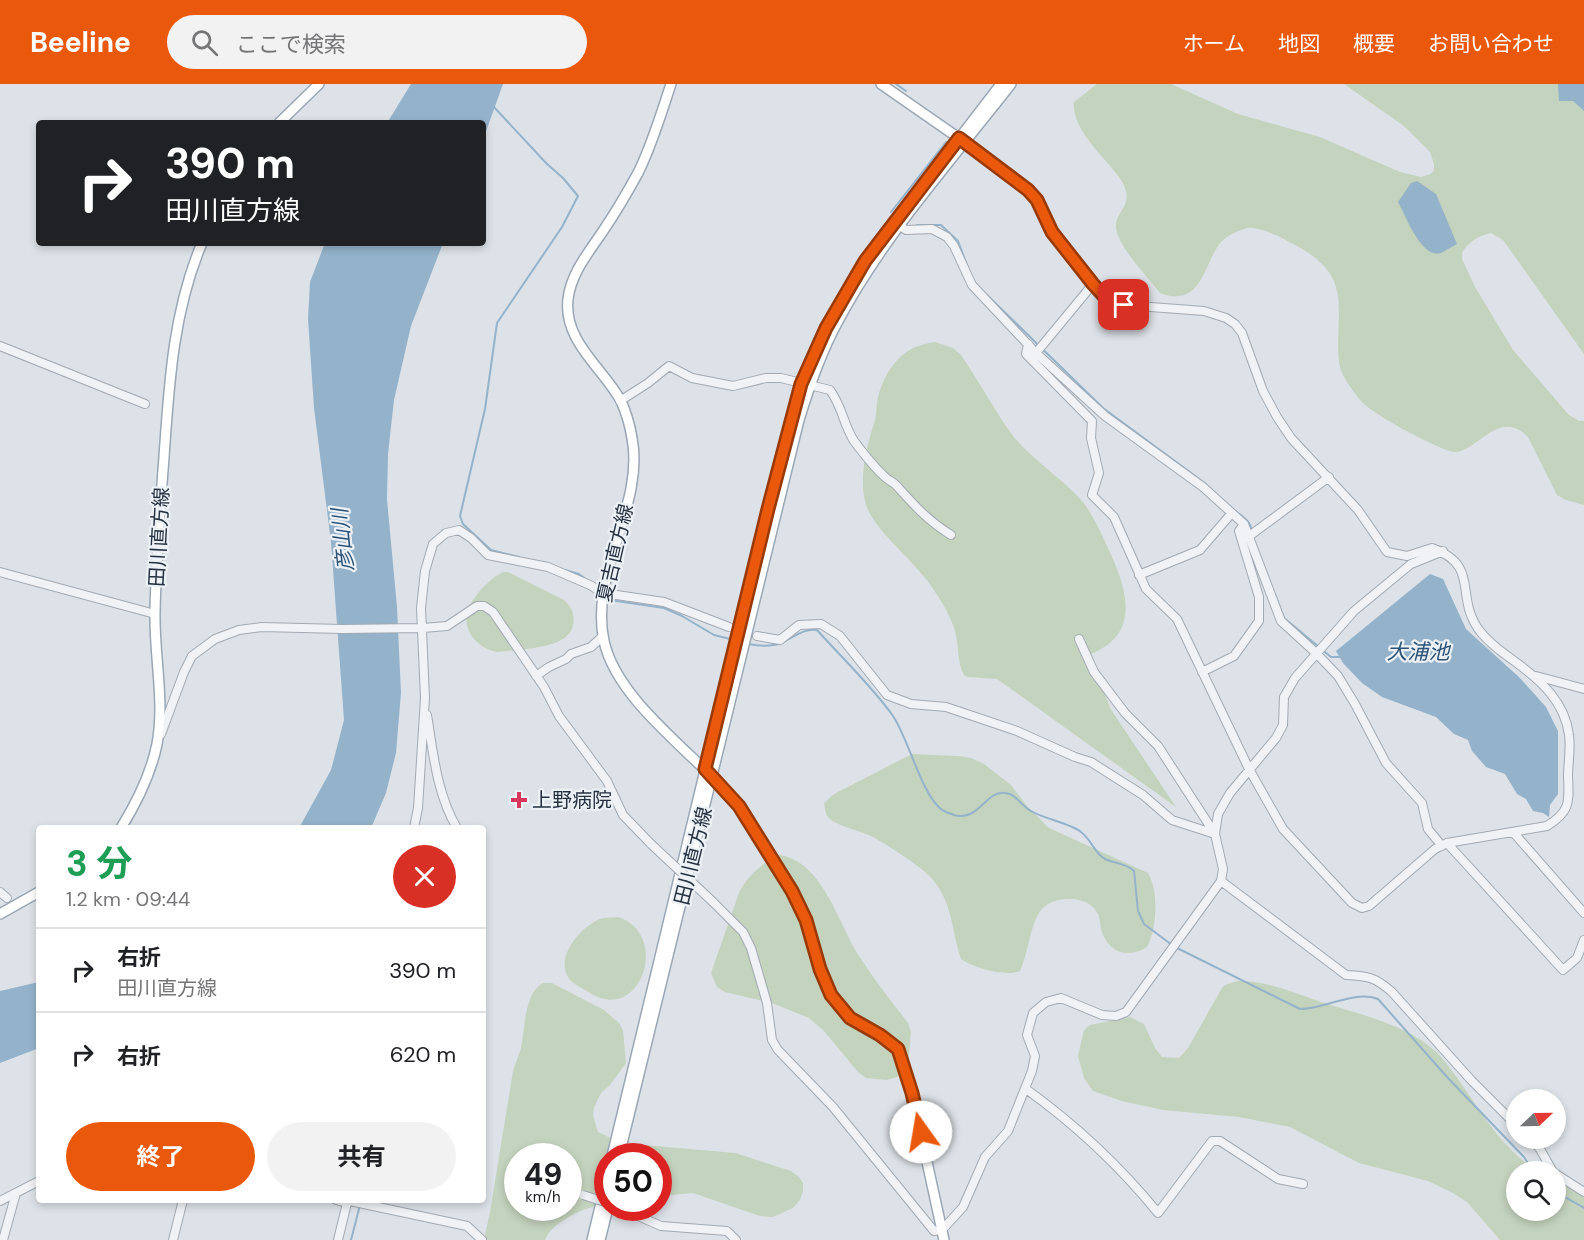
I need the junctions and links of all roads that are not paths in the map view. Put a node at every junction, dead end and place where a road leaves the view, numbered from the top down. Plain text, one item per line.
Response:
1 (319, 84) edge
2 (671, 84) edge
3 (881, 84) edge
4 (1001, 84) edge
5 (1011, 84) edge
6 (282, 120) edge
7 (962, 140) junction
8 (900, 226) junction
9 (201, 246) edge
10 (1093, 284) junction
11 (1028, 344) junction
12 (0, 345) edge
13 (1039, 349) junction
14 (806, 385) junction
15 (620, 401) junction
16 (145, 404) dead end
17 (1329, 477) junction
18 (1231, 514) junction
19 (1244, 524) junction
20 (951, 535) dead end
21 (1248, 537) junction
22 (1443, 551) junction
23 (0, 572) edge
24 (1139, 575) junction
25 (603, 593) junction
26 (155, 614) junction
27 (729, 627) dead end
28 (423, 628) junction
29 (603, 636) junction
30 (758, 636) dead end
31 (1079, 639) dead end
32 (1316, 653) junction
33 (1202, 672) junction
34 (1532, 674) junction
35 (536, 676) junction
36 (1584, 689) edge
37 (425, 698) junction
38 (157, 744) junction
39 (1249, 769) junction
40 (709, 772) junction
41 (123, 825) edge
42 (415, 825) edge
43 (456, 825) edge
44 (1513, 832) junction
45 (1215, 834) junction
46 (1444, 845) junction
47 (1221, 881) junction
48 (0, 892) edge
49 (36, 894) edge
50 (7, 898) dead end
51 (1584, 913) edge
52 (0, 914) edge
53 (1584, 940) edge
54 (1026, 1089) junction
55 (1506, 1115) edge
56 (615, 1143) edge
57 (623, 1143) edge
58 (1566, 1181) edge
59 (36, 1183) edge
60 (1303, 1184) dead end
61 (1584, 1192) edge
62 (16, 1193) junction
63 (583, 1195) dead end
64 (594, 1199) edge
65 (0, 1201) edge
66 (182, 1203) edge
67 (348, 1203) edge
68 (358, 1203) edge
69 (597, 1221) edge
70 (604, 1221) edge
71 (650, 1221) edge
72 (943, 1235) edge
73 (3, 1240) edge
74 (173, 1240) edge
75 (338, 1240) edge
76 (482, 1240) edge
77 (592, 1240) edge
78 (600, 1240) edge
79 (736, 1240) edge

1 - 6 main road
2 - 15 main road, 夏吉直方線
3 - 7 main road
4 - 7 main road, 田川直方線
5 - 7 main road, 田川直方線
7 - 8 main road, 田川直方線
7 - 10 street
7 - 14 main road, 田川直方線
8 - 11 street
8 - 14 main road, 田川直方線
9 - 26 main road, 田川直方線
10 - 13 street
10 - 17 street
11 - 13 street
11 - 24 street
12 - 16 street
13 - 18 street
14 - 15 street
14 - 20 street
14 - 40 main road, 田川直方線
15 - 25 main road, 夏吉直方線
17 - 21 street
17 - 22 street
18 - 19 street
18 - 24 street
19 - 21 street
19 - 33 street
21 - 32 street
22 - 32 street
22 - 34 street
23 - 26 street
24 - 33 street
25 - 27 street
25 - 28 street
25 - 29 main road, 夏吉直方線
26 - 38 main road, 田川直方線
28 - 35 street
28 - 37 street
28 - 38 street
29 - 35 street
29 - 40 main road, 夏吉直方線
30 - 45 street
31 - 45 street
32 - 39 street
32 - 46 street
33 - 39 street
34 - 36 street
34 - 44 street
35 - 72 street, bridge
37 - 42 street
37 - 43 street
38 - 41 main road, 田川直方線
39 - 45 street
39 - 46 street
40 - 56 main road, 田川直方線
40 - 57 main road, 田川直方線
40 - 72 main road, 夏吉直方線
44 - 46 street
44 - 51 street
45 - 47 street
46 - 53 street
47 - 54 street
47 - 55 street
48 - 50 street
49 - 52 main road
54 - 60 street
54 - 72 street
58 - 61 street
59 - 62 street
62 - 65 street
62 - 73 street
63 - 64 street, bridge
66 - 74 street
67 - 75 street
68 - 76 street
69 - 77 main road
70 - 78 main road
71 - 79 street

